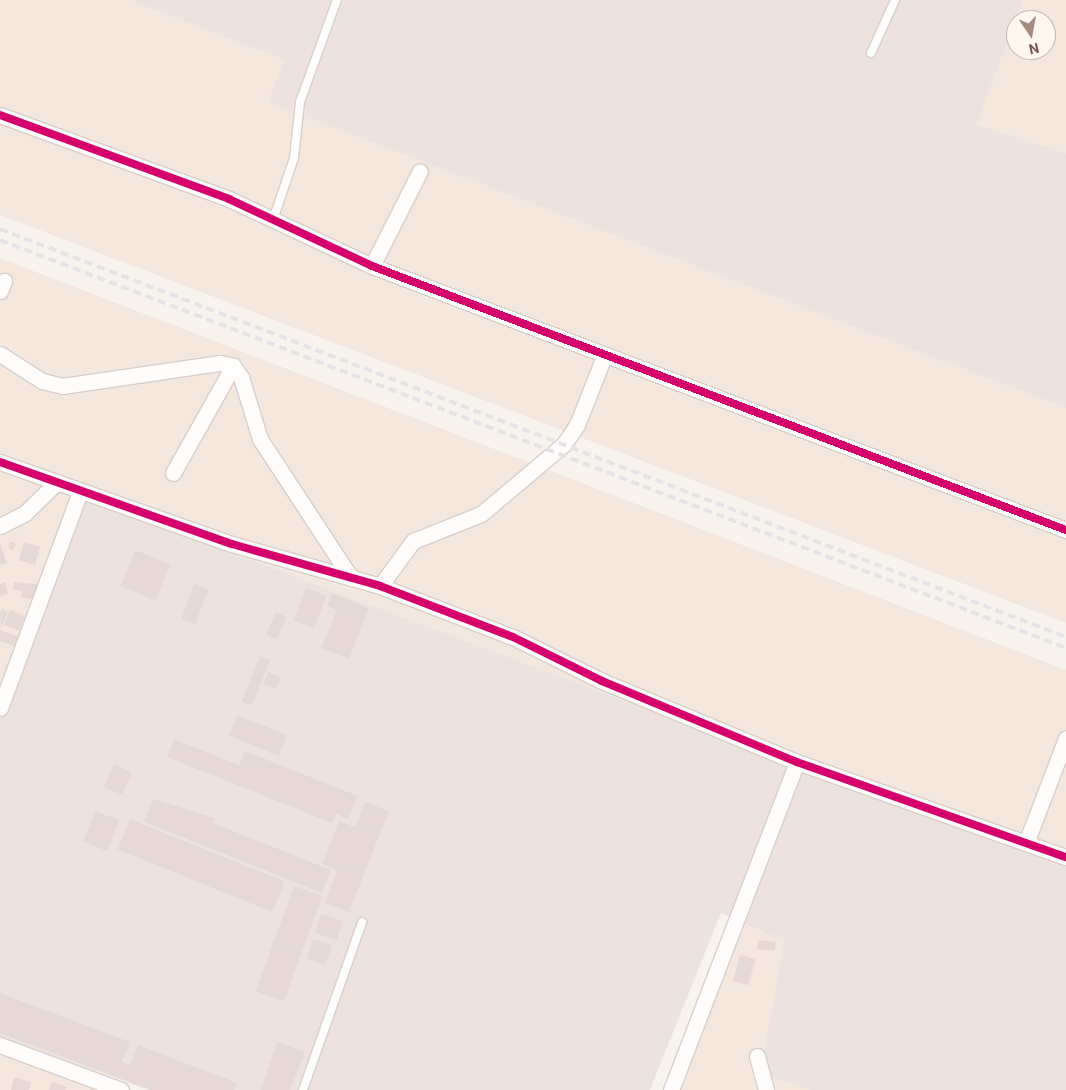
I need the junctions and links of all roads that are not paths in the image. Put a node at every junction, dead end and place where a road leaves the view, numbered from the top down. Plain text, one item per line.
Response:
1 (337, 0) edge
2 (895, 0) edge
3 (871, 53) dead end
4 (0, 115) edge
5 (420, 171) dead end
6 (273, 220) junction
7 (372, 266) junction
8 (0, 354) edge
9 (605, 354) junction
10 (233, 366) junction
11 (0, 462) edge
12 (173, 473) dead end
13 (56, 483) junction
14 (80, 492) junction
15 (0, 526) edge
16 (1066, 530) edge
17 (351, 578) junction
18 (380, 586) junction
19 (0, 708) edge
20 (1066, 738) edge
21 (796, 762) junction
22 (1026, 842) junction
23 (1066, 857) edge
24 (362, 922) dead end
25 (0, 1045) edge
26 (756, 1056) dead end
27 (121, 1090) edge
28 (303, 1090) edge
29 (671, 1090) edge
30 (766, 1090) edge

1 - 6 lane
2 - 3 lane
4 - 6 street
5 - 7 street
6 - 7 street
7 - 9 street
8 - 10 street
9 - 16 street
9 - 18 street
10 - 12 street
10 - 17 street
11 - 13 street
13 - 14 street
13 - 15 street
14 - 17 street
14 - 19 street
17 - 18 street
18 - 21 street
20 - 22 street
21 - 22 street
21 - 29 street
22 - 23 street
24 - 28 lane
25 - 27 street
26 - 30 street

